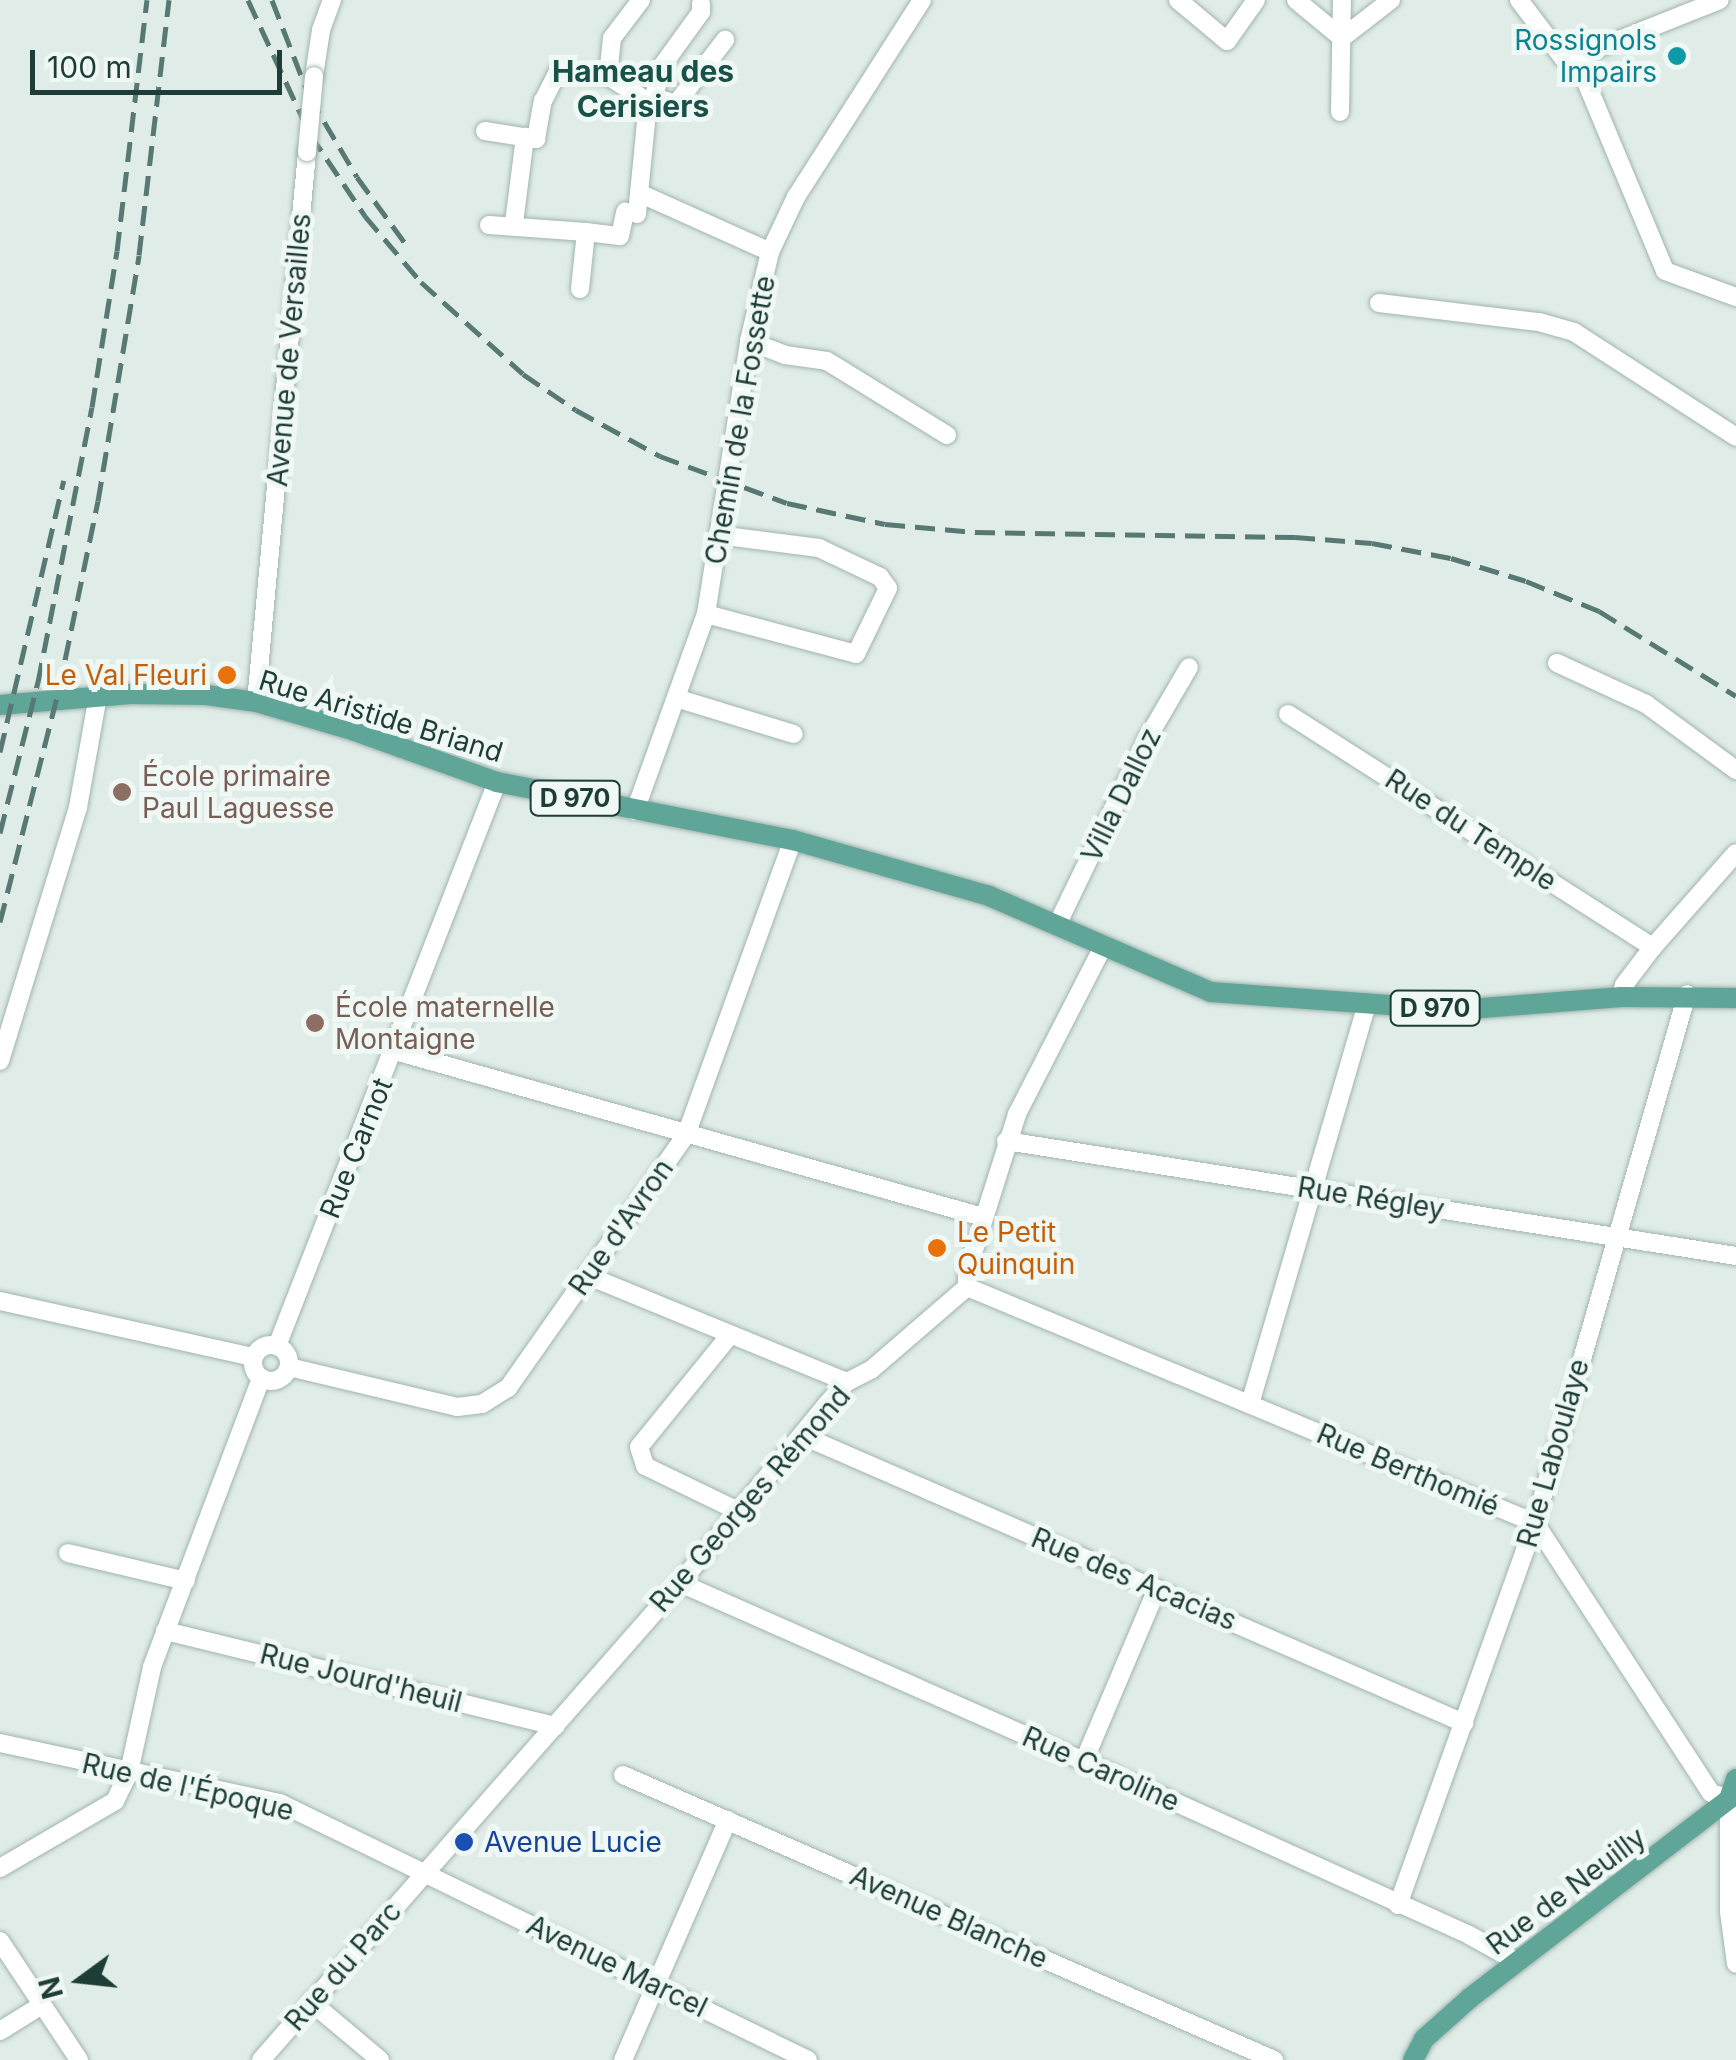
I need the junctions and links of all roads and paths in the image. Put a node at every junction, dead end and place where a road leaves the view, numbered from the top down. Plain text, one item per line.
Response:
1 (332, 0) edge
2 (642, 0) edge
3 (922, 0) edge
4 (1178, 0) edge
5 (1256, 0) edge
6 (1296, 0) edge
7 (1342, 0) edge
8 (1392, 0) edge
9 (1519, 0) edge
10 (1720, 0) edge
11 (699, 1) edge
12 (1342, 38) junction
13 (725, 40) dead end
14 (1578, 65) junction
15 (608, 76) junction
16 (651, 99) junction
17 (1340, 112) dead end
18 (485, 131) dead end
19 (525, 137) junction
20 (639, 194) junction
21 (514, 224) junction
22 (489, 225) dead end
23 (586, 232) junction
24 (770, 252) junction
25 (580, 288) dead end
26 (1736, 296) edge
27 (1379, 304) dead end
28 (749, 341) junction
29 (947, 436) dead end
30 (1736, 437) edge
31 (718, 536) junction
32 (706, 614) junction
33 (1558, 663) dead end
34 (1188, 667) dead end
35 (98, 696) junction
36 (676, 698) junction
37 (256, 702) junction
38 (0, 705) edge
39 (1288, 714) dead end
40 (794, 734) dead end
41 (1736, 770) edge
42 (497, 782) junction
43 (635, 811) junction
44 (793, 840) junction
45 (1736, 854) edge
46 (1057, 925) junction
47 (1104, 946) junction
48 (1653, 946) junction
49 (1688, 994) junction
50 (1621, 997) junction
51 (1736, 998) edge
52 (1366, 1004) junction
53 (395, 1051) junction
54 (0, 1062) edge
55 (686, 1135) junction
56 (1006, 1141) junction
57 (1314, 1189) junction
58 (983, 1218) junction
59 (1615, 1235) junction
60 (1736, 1256) edge
61 (586, 1275) junction
62 (966, 1287) junction
63 (0, 1301) edge
64 (730, 1335) junction
65 (277, 1346) junction
66 (254, 1357) junction
67 (289, 1367) junction
68 (261, 1378) junction
69 (847, 1382) junction
70 (1250, 1404) junction
71 (803, 1436) junction
72 (740, 1512) junction
73 (1534, 1523) junction
74 (68, 1553) dead end
75 (186, 1581) junction
76 (680, 1583) junction
77 (1157, 1589) junction
78 (166, 1630) junction
79 (1464, 1723) junction
80 (556, 1726) junction
81 (0, 1743) edge
82 (1084, 1760) junction
83 (129, 1772) junction
84 (623, 1775) dead end
85 (1734, 1793) edge
86 (728, 1820) junction
87 (0, 1868) edge
88 (425, 1872) junction
89 (1398, 1905) junction
90 (0, 1941) edge
91 (1518, 1962) junction
92 (1736, 1964) edge
93 (655, 1986) junction
94 (311, 2002) junction
95 (42, 2004) junction
96 (1438, 2028) junction
97 (0, 2031) edge
98 (78, 2060) edge
99 (261, 2060) edge
100 (380, 2060) edge
101 (623, 2060) edge
102 (808, 2060) edge
103 (1274, 2060) edge
104 (1412, 2060) edge
105 (1427, 2060) edge

1 - 37 street, Avenue de Versailles, bridge
2 - 15 street
3 - 24 street, Chemin de la Fossette
4 - 5 street
6 - 12 street
7 - 12 street
8 - 12 street
9 - 14 street
10 - 14 street
11 - 16 street
12 - 17 street
13 - 16 street
14 - 26 street
15 - 16 street
15 - 19 street
16 - 20 street
18 - 19 street
19 - 21 street
20 - 23 street
20 - 24 street
21 - 22 street
21 - 23 street
23 - 25 street
24 - 28 street, Chemin de la Fossette
27 - 30 street
28 - 29 street
28 - 31 street, Chemin de la Fossette
31 - 32 street, Chemin de la Fossette
31 - 32 street
32 - 36 street, Chemin de la Fossette
33 - 41 street
34 - 46 street, Villa Dalloz
35 - 37 main road, Rue Aristide Briand / D 970
35 - 38 main road, Rue Aristide Briand / D 970
35 - 54 street
36 - 40 street
36 - 43 street, Chemin de la Fossette
37 - 42 main road, Rue Aristide Briand / D 970
39 - 48 street, Rue du Temple
42 - 43 main road, Rue Aristide Briand / D 970
42 - 53 street, Rue Carnot
43 - 44 main road, Rue Aristide Briand / D 970
44 - 46 main road, Rue Aristide Briand / D 970
44 - 55 street, Rue d'Avron
45 - 48 street
46 - 47 main road, Rue Aristide Briand / D 970
47 - 52 main road, Rue Aristide Briand / D 970
47 - 56 street
48 - 50 street
49 - 50 main road, D 970
49 - 51 main road, D 970
49 - 59 street, Rue Laboulaye
50 - 52 main road, D 970
52 - 57 street
53 - 55 street
53 - 65 street, Rue Carnot
55 - 58 street
55 - 61 street, Rue d'Avron
56 - 57 street, Rue Régley
56 - 58 street
57 - 59 street, Rue Régley
57 - 70 street
58 - 62 street
59 - 60 street, Rue Régley
59 - 73 street, Rue Laboulaye
61 - 64 street
61 - 67 street, Rue d'Avron
62 - 69 street, Rue Georges Rémond
62 - 70 street, Rue Berthomié
63 - 66 street
64 - 69 street
64 - 72 street
65 - 66 street
65 - 67 street
66 - 68 street
67 - 68 street
68 - 75 street
69 - 71 street, Rue Georges Rémond
70 - 73 street, Rue Berthomié
71 - 72 street, Rue Georges Rémond
71 - 77 street, Rue des Acacias
72 - 76 street, Rue Georges Rémond
73 - 79 street, Rue Laboulaye
73 - 85 street, Rue Berthomié
74 - 75 street
75 - 78 street
76 - 80 street, Rue Georges Rémond
76 - 82 street, Rue Caroline
77 - 79 street, Rue des Acacias
77 - 82 street
78 - 80 street, Rue Jourd'heuil
78 - 83 street
79 - 89 street, Rue Laboulaye
80 - 88 street, Rue Georges Rémond
81 - 83 street, Rue de l'Époque
82 - 89 street, Rue Caroline
83 - 87 street
83 - 88 street, Rue de l'Époque
84 - 86 street, Avenue Blanche
85 - 91 main road, Rue de Neuilly
85 - 92 street
86 - 93 street
86 - 103 street, Avenue Blanche
88 - 93 street, Avenue Marcel
88 - 94 street, Rue du Parc
89 - 91 street, Rue Caroline
90 - 95 street
91 - 96 main road, Rue de Neuilly
93 - 101 street
93 - 102 street, Avenue Marcel
94 - 99 street, Rue du Parc
94 - 100 street
95 - 97 street
95 - 98 street
96 - 104 main road, Rue de Neuilly
96 - 105 main road

